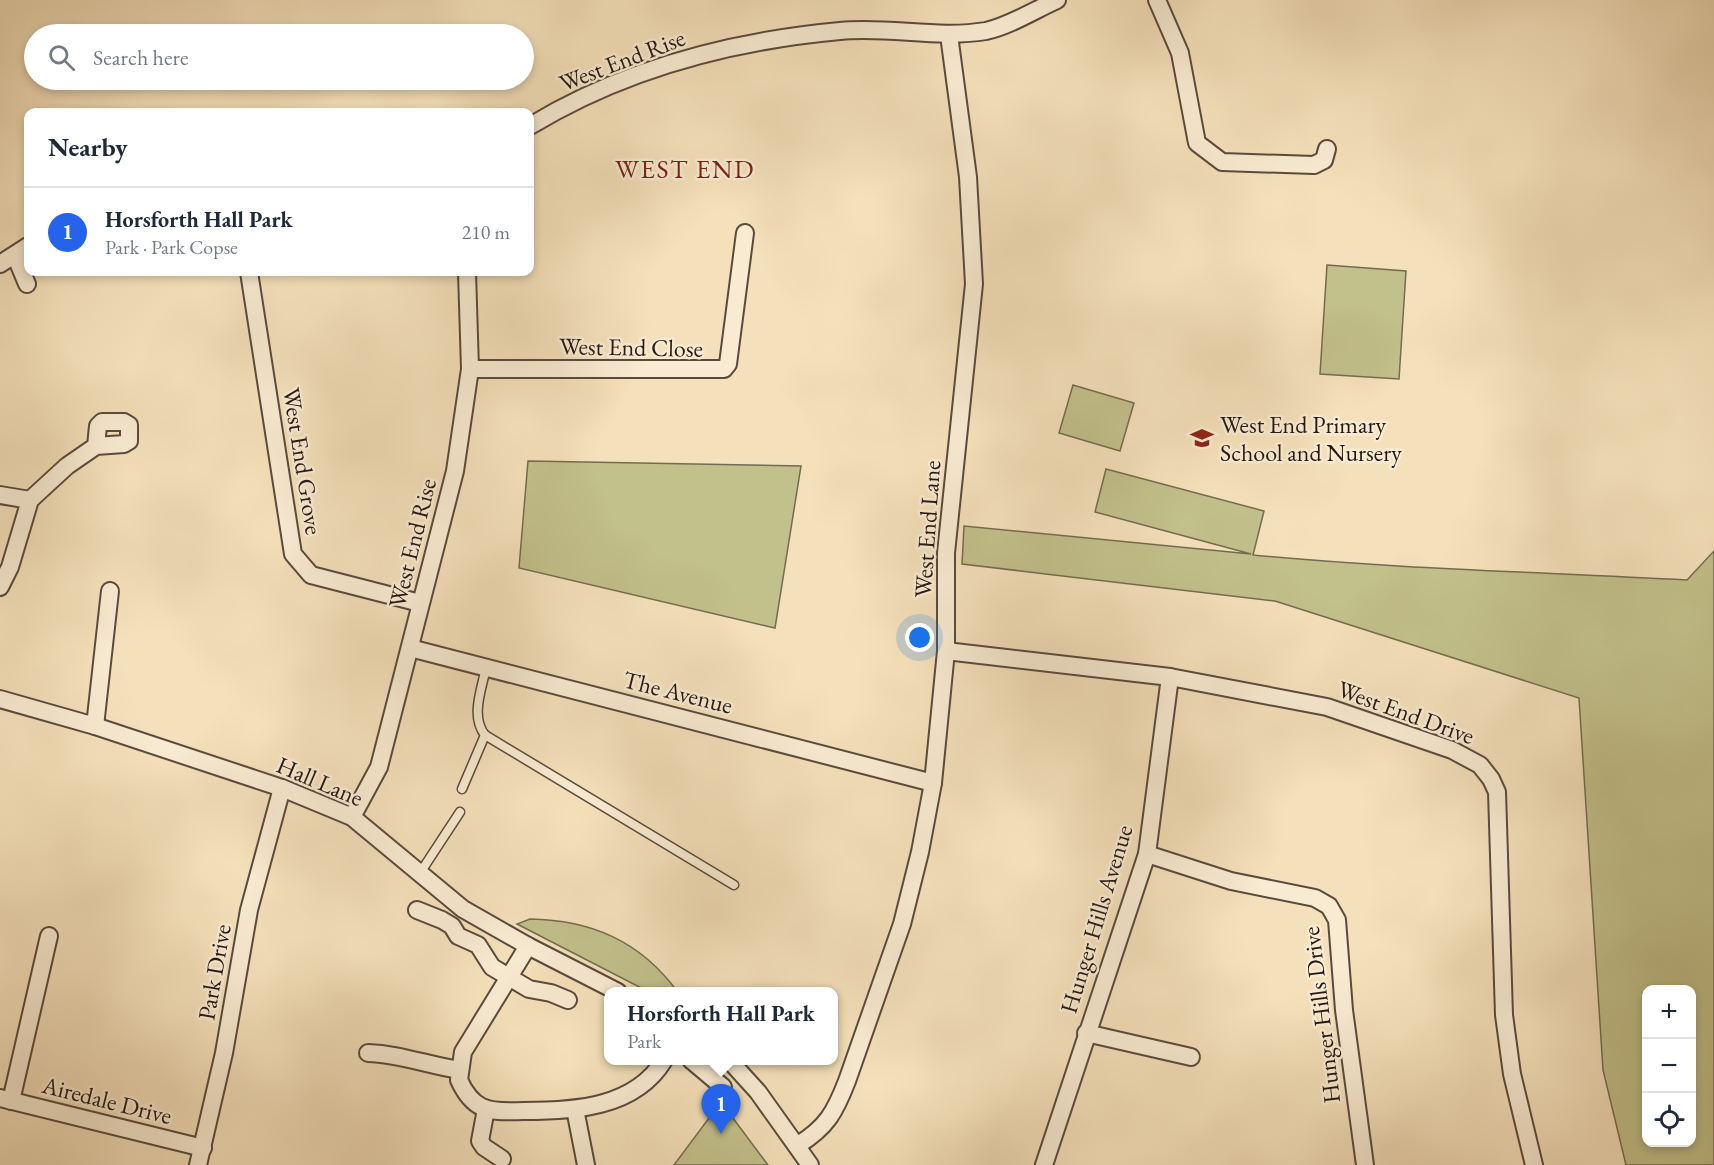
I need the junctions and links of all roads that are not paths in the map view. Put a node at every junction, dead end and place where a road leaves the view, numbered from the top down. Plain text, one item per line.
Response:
1 (1057, 0) edge
2 (1157, 0) edge
3 (949, 35) junction
4 (534, 124) edge
5 (1327, 149) dead end
6 (745, 233) dead end
7 (22, 251) edge
8 (0, 264) edge
9 (26, 276) edge
10 (250, 276) edge
11 (467, 276) edge
12 (27, 284) dead end
13 (470, 369) junction
14 (96, 446) dead end
15 (0, 495) edge
16 (30, 500) junction
17 (0, 587) edge
18 (110, 591) dead end
19 (420, 603) junction
20 (410, 648) junction
21 (946, 651) junction
22 (486, 667) junction
23 (1170, 677) junction
24 (0, 699) edge
25 (95, 726) junction
26 (485, 735) junction
27 (933, 783) junction
28 (282, 788) junction
29 (462, 789) dead end
30 (460, 812) dead end
31 (352, 817) junction
32 (1147, 854) junction
33 (420, 873) junction
34 (734, 885) dead end
35 (417, 910) dead end
36 (50, 936) dead end
37 (528, 946) junction
38 (510, 976) junction
39 (608, 987) edge
40 (568, 1000) dead end
41 (1086, 1033) junction
42 (368, 1053) dead end
43 (1191, 1057) dead end
44 (660, 1065) edge
45 (697, 1065) edge
46 (734, 1065) edge
47 (459, 1070) junction
48 (723, 1087) dead end
49 (5, 1100) edge
50 (486, 1109) junction
51 (575, 1109) junction
52 (480, 1135) junction
53 (798, 1145) junction
54 (203, 1148) junction
55 (474, 1153) dead end
56 (502, 1159) dead end
57 (198, 1165) edge
58 (586, 1165) edge
59 (810, 1165) edge
60 (1044, 1165) edge
61 (1365, 1165) edge
62 (1534, 1165) edge

1 - 3 street
2 - 5 street
3 - 4 street, West End Rise
3 - 21 street, West End Lane
6 - 13 street, West End Close
7 - 8 street
9 - 12 street
10 - 19 street, West End Grove
11 - 13 street, West End Rise
13 - 19 street, West End Rise
14 - 16 street
15 - 16 street
16 - 17 street
18 - 25 street
19 - 20 street, West End Rise
20 - 22 street, The Avenue
20 - 31 street, West End Rise
21 - 23 street, West End Drive
21 - 27 street, West End Lane
22 - 26 lane
22 - 27 street, The Avenue
23 - 32 street, Hunger Hills Avenue
23 - 62 street, West End Drive
24 - 25 street, Hall Lane
25 - 28 street, Hall Lane
26 - 29 lane
26 - 34 lane
27 - 53 street, West End Lane
28 - 31 street, Hall Lane
28 - 54 street, Park Drive
30 - 33 lane
31 - 33 street, Hall Lane
32 - 41 street, Hunger Hills Avenue
32 - 61 street, Hunger Hills Drive
33 - 37 street, Hall Lane
35 - 38 street
36 - 49 street
37 - 38 street
37 - 39 street, Hall Lane
38 - 40 street
38 - 47 street
41 - 43 street, Hunger Hills Avenue
41 - 60 street, Hunger Hills Avenue
42 - 47 street
44 - 51 street
45 - 48 street
46 - 53 street
47 - 50 street
49 - 54 street, Airedale Drive
50 - 51 street
50 - 52 street
51 - 58 street
52 - 55 street
52 - 56 street
53 - 59 street
54 - 57 street, Park Drive

